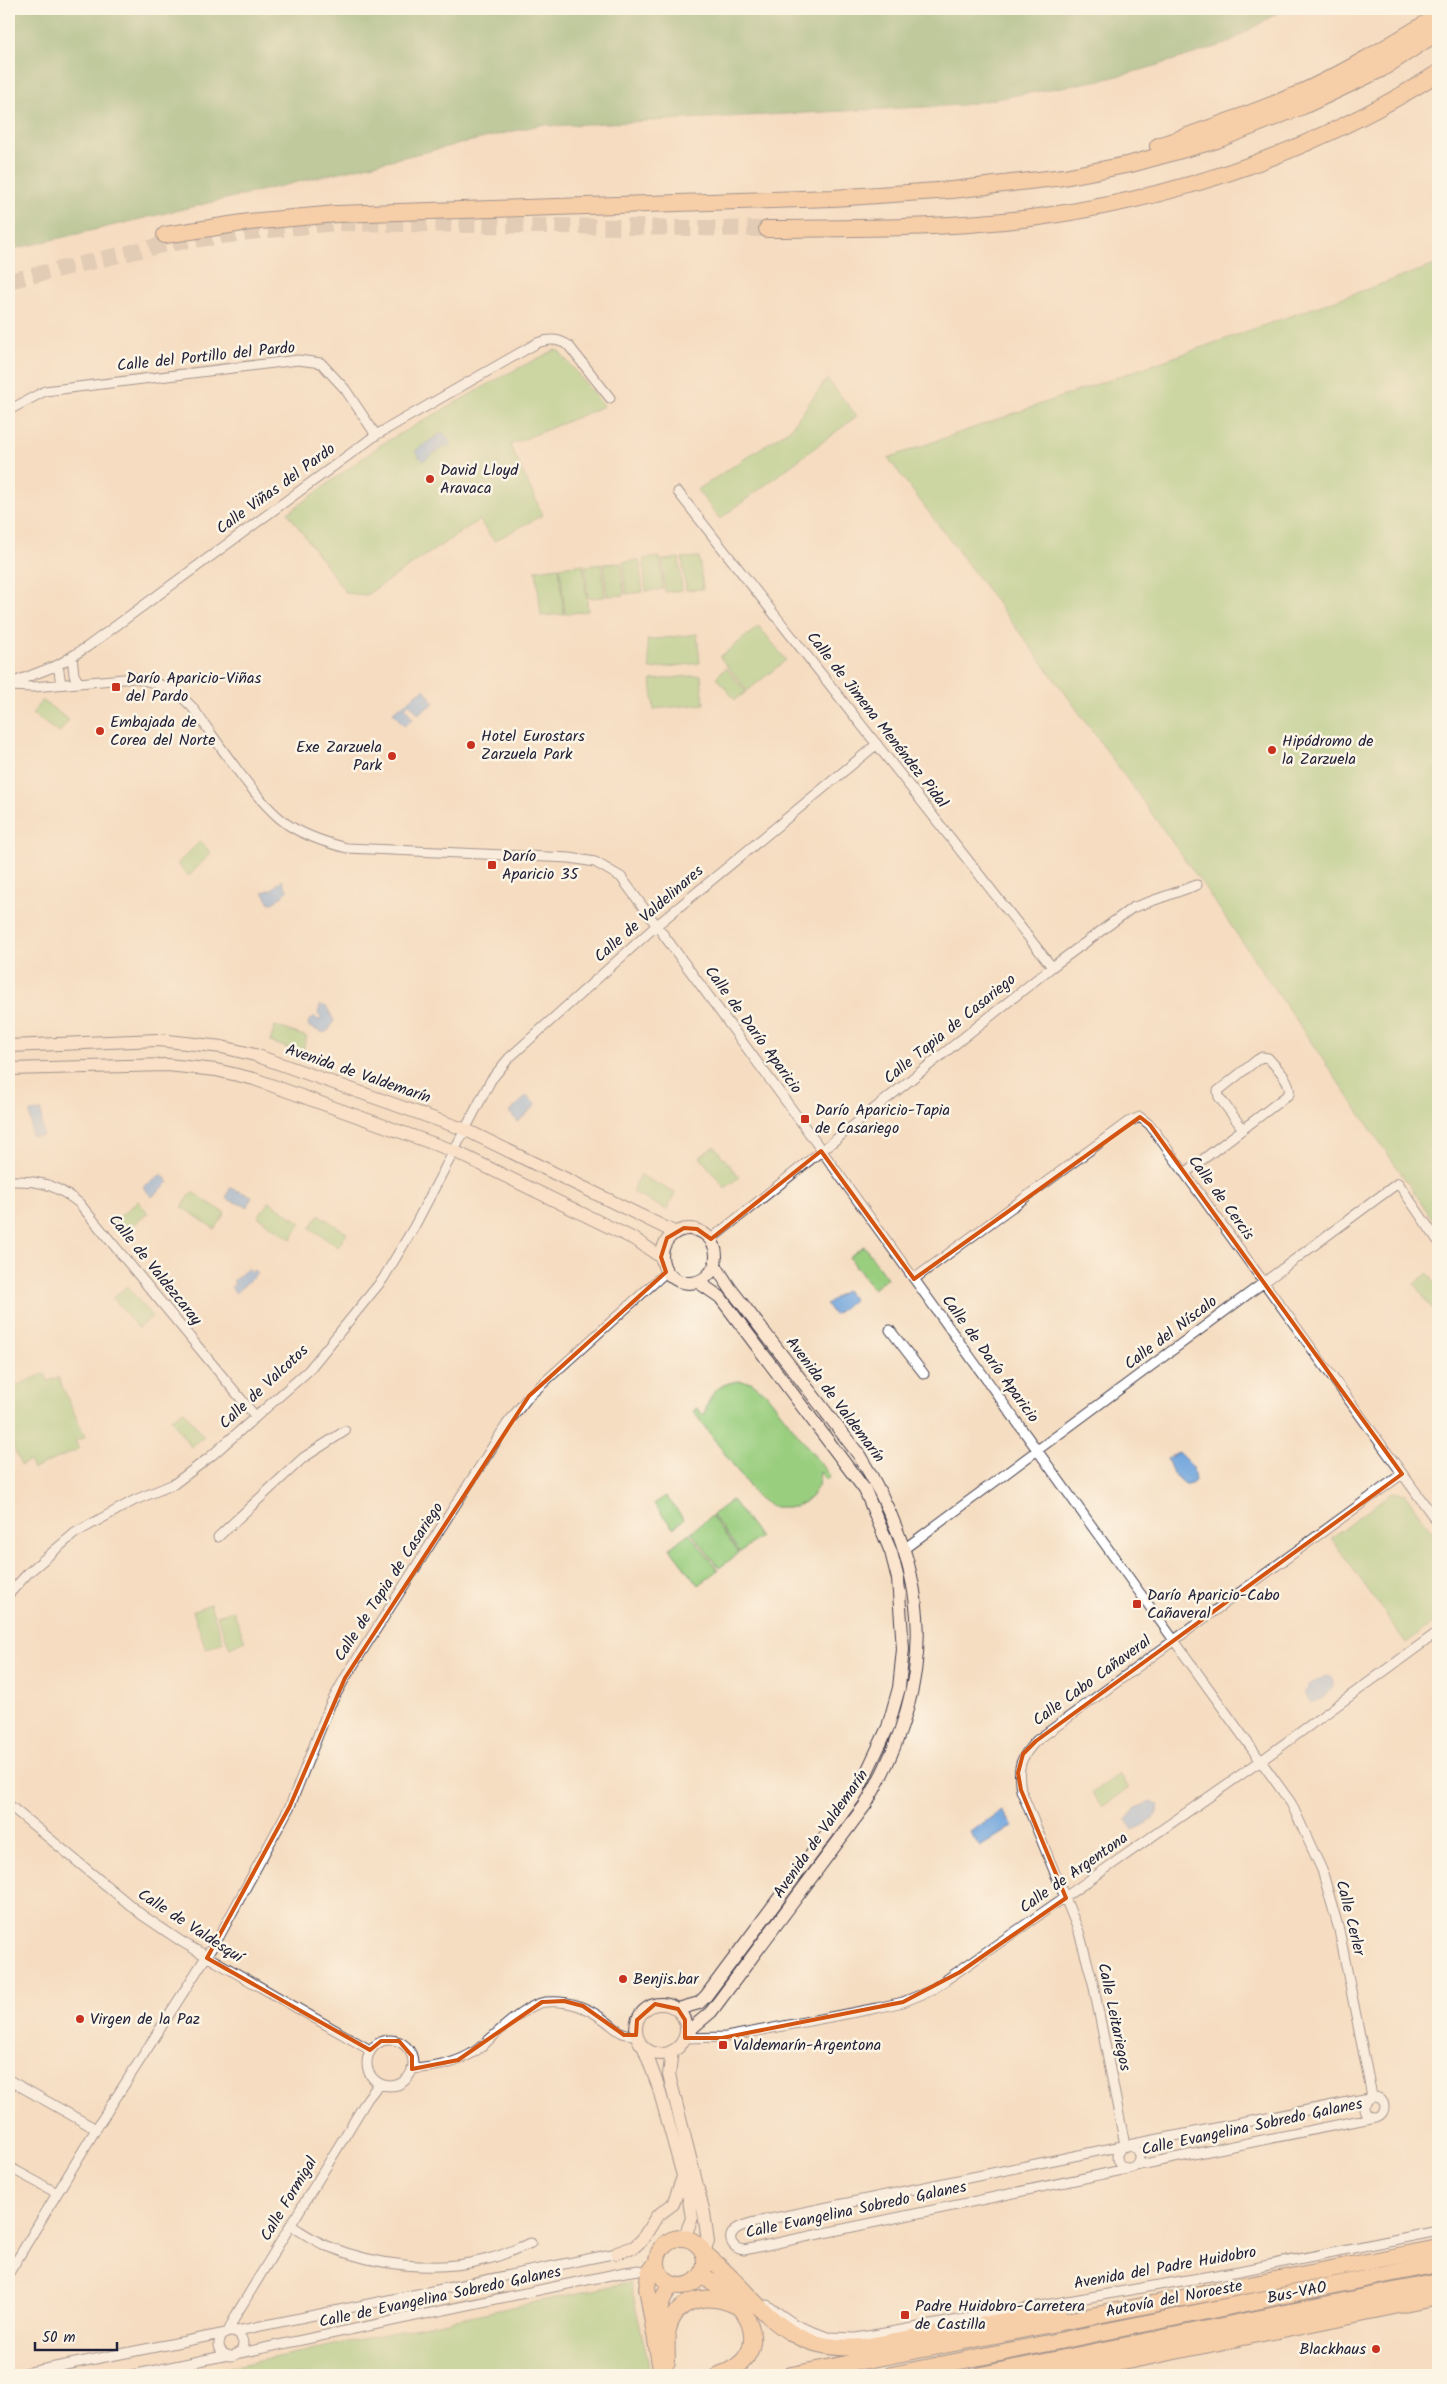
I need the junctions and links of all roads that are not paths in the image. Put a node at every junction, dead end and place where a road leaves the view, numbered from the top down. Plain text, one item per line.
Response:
1 (1438, 16) edge
2 (1438, 32) edge
3 (1438, 73) edge
4 (1064, 177) junction
5 (766, 229) tunnel mouth
6 (165, 235) dead end
7 (610, 398) dead end
8 (9, 410) edge
9 (376, 435) junction
10 (678, 492) dead end
11 (72, 656) junction
12 (58, 665) junction
13 (79, 683) junction
14 (61, 684) junction
15 (9, 685) edge
16 (877, 744) junction
17 (1197, 885) dead end
18 (657, 925) junction
19 (1052, 967) junction
20 (9, 1046) edge
21 (9, 1069) edge
22 (1243, 1129) junction
23 (466, 1130) junction
24 (454, 1151) junction
25 (821, 1151) junction
26 (1185, 1173) junction
27 (9, 1181) edge
28 (674, 1232) junction
29 (711, 1239) junction
30 (1438, 1240) edge
31 (661, 1257) junction
32 (715, 1264) junction
33 (666, 1272) junction
34 (914, 1279) junction
35 (698, 1282) junction
36 (1264, 1283) junction
37 (890, 1330) dead end
38 (924, 1374) dead end
39 (256, 1417) junction
40 (344, 1431) dead end
41 (1038, 1450) junction
42 (1402, 1474) junction
43 (1438, 1523) edge
44 (218, 1537) dead end
45 (904, 1549) junction
46 (9, 1594) edge
47 (1438, 1632) edge
48 (1174, 1640) junction
49 (1262, 1760) junction
50 (9, 1805) edge
51 (1066, 1898) junction
52 (207, 1958) junction
53 (678, 2009) junction
54 (636, 2035) junction
55 (686, 2035) junction
56 (644, 2048) junction
57 (370, 2050) junction
58 (672, 2051) junction
59 (412, 2069) junction
60 (9, 2080) edge
61 (379, 2084) junction
62 (1371, 2097) junction
63 (1376, 2117) junction
64 (96, 2129) junction
65 (1125, 2146) junction
66 (9, 2167) edge
67 (1131, 2167) junction
68 (683, 2177) junction
69 (58, 2193) junction
70 (290, 2225) junction
71 (1438, 2230) edge
72 (684, 2238) junction
73 (531, 2243) dead end
74 (1438, 2248) edge
75 (708, 2251) junction
76 (617, 2253) joint
77 (1438, 2264) edge
78 (653, 2268) junction
79 (9, 2273) edge
80 (701, 2276) junction
81 (1438, 2282) edge
82 (673, 2285) junction
83 (1438, 2297) edge
84 (740, 2307) junction
85 (1122, 2309) junction
86 (229, 2332) junction
87 (232, 2354) junction
88 (666, 2371) edge
89 (15, 2375) edge
90 (132, 2375) edge
91 (719, 2375) edge
92 (792, 2375) edge
93 (891, 2375) edge
94 (981, 2375) edge
95 (1061, 2375) edge

1 - 4 highway
2 - 4 highway
3 - 5 highway
4 - 6 highway
7 - 9 street, Calle Viñas del Pardo
8 - 9 street, Calle del Portillo del Pardo
9 - 11 street, Calle Viñas del Pardo
10 - 16 street, Calle de Jimena Menéndez Pidal
11 - 12 street, Calle Viñas del Pardo
11 - 13 street
12 - 14 street
12 - 15 street, Calle Viñas del Pardo
13 - 14 street, Calle de Darío Aparicio
13 - 18 street, Calle de Darío Aparicio
14 - 15 street, Calle de Darío Aparicio
16 - 18 street, Calle de Valdelinares
16 - 19 street, Calle de Jimena Menéndez Pidal
17 - 19 street, Calle Tapia de Casariego
18 - 23 street, Calle de Valdelinares
18 - 25 street, Calle de Darío Aparicio
19 - 25 street, Calle Tapia de Casariego
20 - 23 street, Avenida de Valdemarín
21 - 24 street
22 - 22 street
22 - 26 street
23 - 24 street, Calle de Valcotos
23 - 28 street, Avenida de Valdemarín
24 - 31 street
24 - 39 street, Calle de Valcotos
25 - 29 street, Calle Tapia de Casariego
25 - 34 street, Calle de Darío Aparicio
26 - 34 street, Calle de Cercis
26 - 36 street, Calle de Cercis
27 - 39 street, Calle de Valdezcaray
28 - 29 street
28 - 31 street
29 - 32 street
30 - 36 street, Calle del Níscalo
31 - 33 street
32 - 35 street
32 - 45 street, Avenida de Valdemarín
33 - 35 street
33 - 52 street, Calle de Tapia de Casariego
34 - 41 street, Calle de Darío Aparicio
35 - 53 street, Avenida de Valdemarín
36 - 41 street, Calle del Níscalo
36 - 42 street, Calle de Cercis
37 - 38 street
39 - 46 street, Calle de Valcotos
40 - 44 street
41 - 45 street, Calle del Níscalo
41 - 48 street, Calle de Darío Aparicio
42 - 43 street, Calle de Cercis
42 - 48 street, Calle Cabo Cañaveral
45 - 55 street, Avenida de Valdemarín
47 - 49 street, Calle de Argentona
48 - 49 street, Calle de Darío Aparicio
48 - 51 street, Calle Cabo Cañaveral
49 - 51 street, Calle de Argentona
49 - 62 street, Calle Cerler
50 - 52 street, Calle de Valdesquí
51 - 55 street, Calle de Argentona
51 - 65 street, Calle Leitariegos
52 - 57 street, Calle de Valdesquí
52 - 64 street
53 - 54 street
53 - 55 street
54 - 56 street
54 - 59 street
55 - 58 street
56 - 58 street
56 - 68 street
57 - 59 street
57 - 61 street
58 - 75 street
59 - 61 street
60 - 64 street
61 - 70 street, Calle Formigal
62 - 63 street
62 - 63 street
62 - 65 street, Calle Evangelina Sobredo Galanes
63 - 67 street, Calle Evangelina Sobredo Galanes
64 - 69 street
65 - 67 street
65 - 67 street
65 - 67 street, Calle Evangelina Sobredo Galanes
66 - 69 street
68 - 72 street
68 - 76 street
69 - 79 street
70 - 73 street
70 - 86 street, Calle Formigal
71 - 75 street, Avenida del Padre Huidobro
72 - 75 highway
72 - 78 highway
74 - 85 highway, Autovía del Noroeste
75 - 80 highway
75 - 85 highway
76 - 86 street, Calle de Evangelina Sobredo Galanes
77 - 93 highway, Bus-VAO
78 - 82 highway
78 - 87 street, Calle de Evangelina Sobredo Galanes
78 - 88 highway
80 - 82 highway
80 - 84 highway
81 - 94 highway
82 - 88 highway
83 - 95 highway
84 - 88 highway
84 - 91 highway
85 - 92 highway, Autovía del Noroeste
86 - 87 street
86 - 87 street
86 - 89 street, Calle de Evangelina Sobredo Galanes
87 - 90 street, Calle de Evangelina Sobredo Galanes

